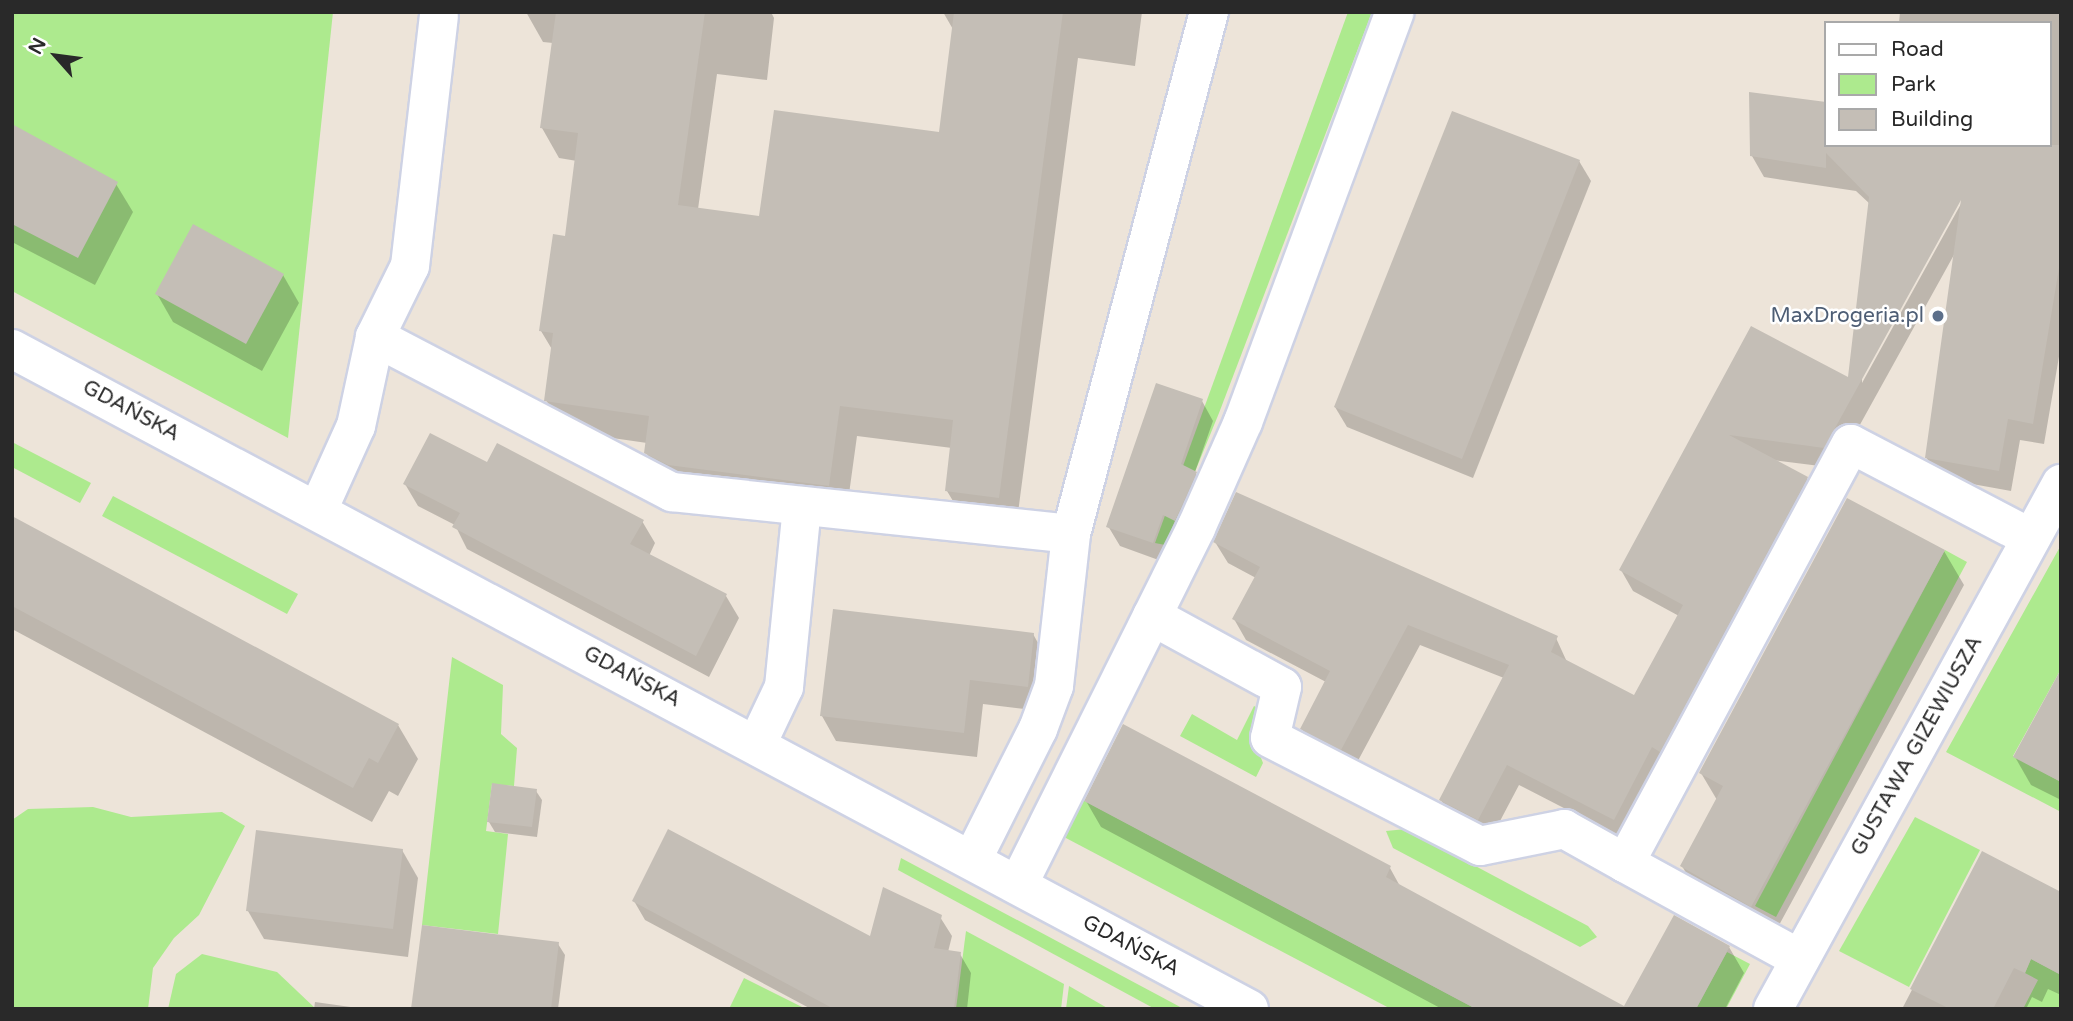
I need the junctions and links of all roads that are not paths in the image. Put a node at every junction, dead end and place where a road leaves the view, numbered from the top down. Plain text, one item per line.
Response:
1 (1209, 12) edge
2 (1395, 12) edge
3 (439, 18) dead end
4 (375, 337) junction
5 (12, 349) edge
6 (2061, 484) edge
7 (802, 506) junction
8 (318, 510) junction
9 (1072, 534) junction
10 (2031, 538) junction
11 (1152, 616) junction
12 (757, 744) junction
13 (972, 860) junction
14 (1625, 863) junction
15 (1018, 886) junction
16 (1800, 959) junction
17 (1249, 1009) edge
18 (1773, 1009) edge

1 - 9 street
2 - 11 street
3 - 4 street
4 - 7 street
4 - 8 street
5 - 8 street, GDAŃSKA
6 - 10 street, GUSTAWA GIZEWIUSZA
7 - 9 street
7 - 12 street
8 - 12 street, GDAŃSKA
9 - 13 street
10 - 14 street
10 - 16 street, GUSTAWA GIZEWIUSZA
11 - 14 street
11 - 15 street
12 - 13 street, GDAŃSKA
13 - 15 street, GDAŃSKA
14 - 16 street
15 - 17 street, GDAŃSKA
16 - 18 street, GUSTAWA GIZEWIUSZA

